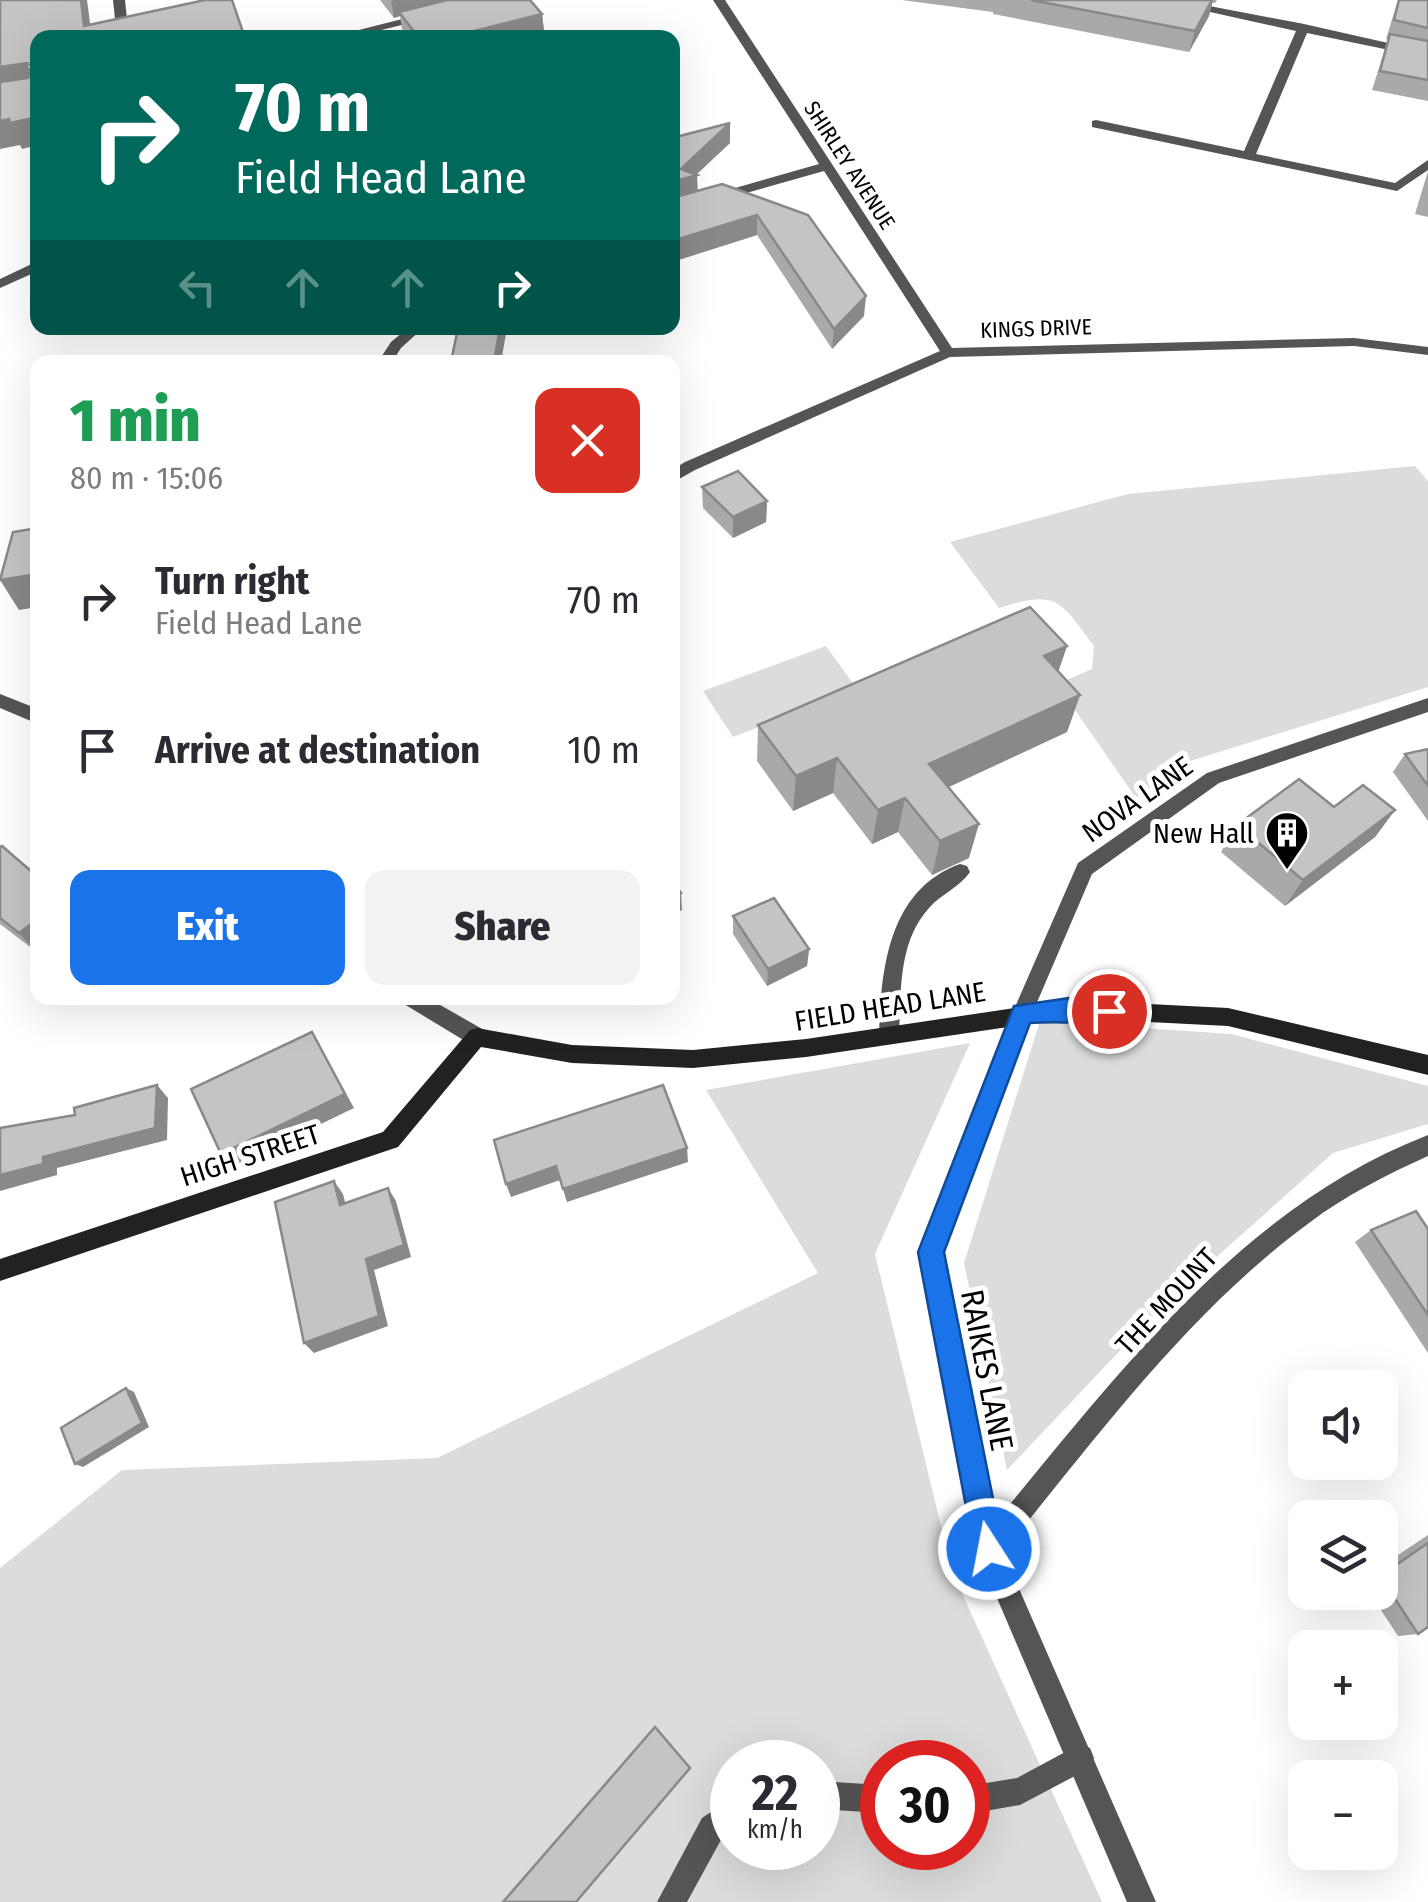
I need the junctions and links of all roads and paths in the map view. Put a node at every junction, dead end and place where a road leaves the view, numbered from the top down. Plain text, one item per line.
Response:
1 (118, 0) edge
2 (719, 0) edge
3 (1162, 0) edge
4 (442, 12) edge
5 (1304, 27) junction
6 (123, 30) edge
7 (366, 30) edge
8 (1428, 55) edge
9 (1096, 124) dead end
10 (1250, 154) junction
11 (1428, 164) edge
12 (827, 166) junction
13 (680, 208) edge
14 (30, 269) edge
15 (0, 284) edge
16 (408, 335) edge
17 (1428, 351) edge
18 (948, 352) junction
19 (390, 355) edge
20 (680, 473) edge
21 (0, 701) edge
22 (1428, 705) edge
23 (30, 714) edge
24 (960, 872) edge
25 (423, 1005) edge
26 (1022, 1014) junction
27 (889, 1035) junction
28 (477, 1036) junction
29 (1428, 1065) edge
30 (1428, 1145) edge
31 (0, 1270) edge
32 (989, 1549) junction
33 (1080, 1758) junction
34 (990, 1796) edge
35 (710, 1832) edge
36 (670, 1902) edge
37 (1142, 1902) edge

1 - 6 street
2 - 12 street, SHIRLEY AVENUE
3 - 5 street
4 - 7 street
5 - 8 street
5 - 10 street
9 - 10 street
10 - 11 street
12 - 13 street
12 - 18 street, SHIRLEY AVENUE
14 - 15 street
16 - 19 street
17 - 18 street, KINGS DRIVE
18 - 20 street, KINGS DRIVE
21 - 23 street
22 - 26 street, NOVA LANE
24 - 27 street
25 - 28 street
26 - 27 main road, FIELD HEAD LANE
26 - 29 main road, FIELD HEAD LANE
26 - 32 street, RAIKES LANE
27 - 28 main road, FIELD HEAD LANE
28 - 31 main road, HIGH STREET
30 - 32 street, THE MOUNT
32 - 33 street, RAIKES LANE
33 - 34 street
33 - 37 street, RAIKES LANE
35 - 36 street

